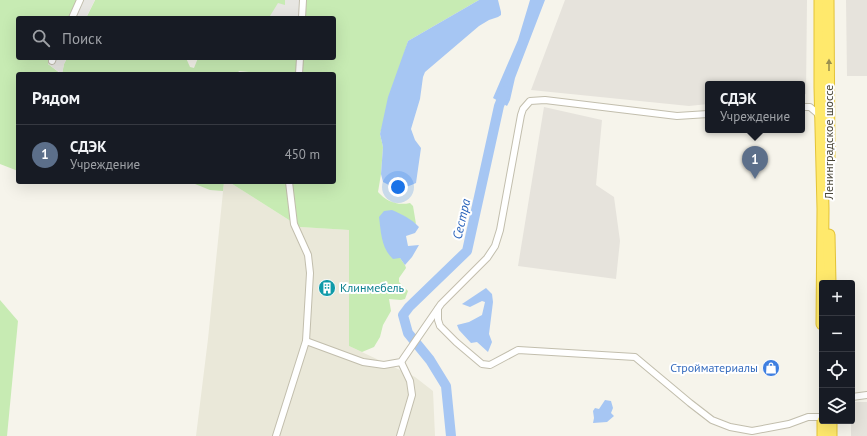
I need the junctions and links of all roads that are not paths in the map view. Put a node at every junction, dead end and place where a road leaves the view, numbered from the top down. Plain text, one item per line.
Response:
1 (80, 0) edge
2 (303, 0) edge
3 (820, 0) edge
4 (828, 0) edge
5 (73, 16) edge
6 (302, 16) edge
7 (300, 60) edge
8 (299, 72) edge
9 (820, 87) junction
10 (805, 107) edge
11 (810, 107) junction
12 (705, 114) edge
13 (821, 120) junction
14 (289, 184) edge
15 (830, 280) edge
16 (437, 311) junction
17 (822, 316) edge
18 (306, 341) junction
19 (401, 362) junction
20 (867, 395) edge
21 (855, 397) edge
22 (819, 417) edge
23 (823, 424) edge
24 (831, 424) edge
25 (276, 436) edge
26 (400, 436) edge
27 (823, 436) edge
28 (831, 436) edge

1 - 5 street
2 - 6 street
3 - 9 highway, Ленинградское шоссе
15 -> 4 highway, Ленинградское шоссе
7 - 8 street
9 - 11 street
9 - 13 highway, Ленинградское шоссе
10 - 11 street
11 - 13 street
12 - 16 street
13 - 17 highway, Ленинградское шоссе
14 - 18 street
16 - 19 street
16 - 22 street
18 - 19 street
18 - 25 street
19 - 26 street
20 - 21 street
23 - 27 highway
24 - 28 highway

